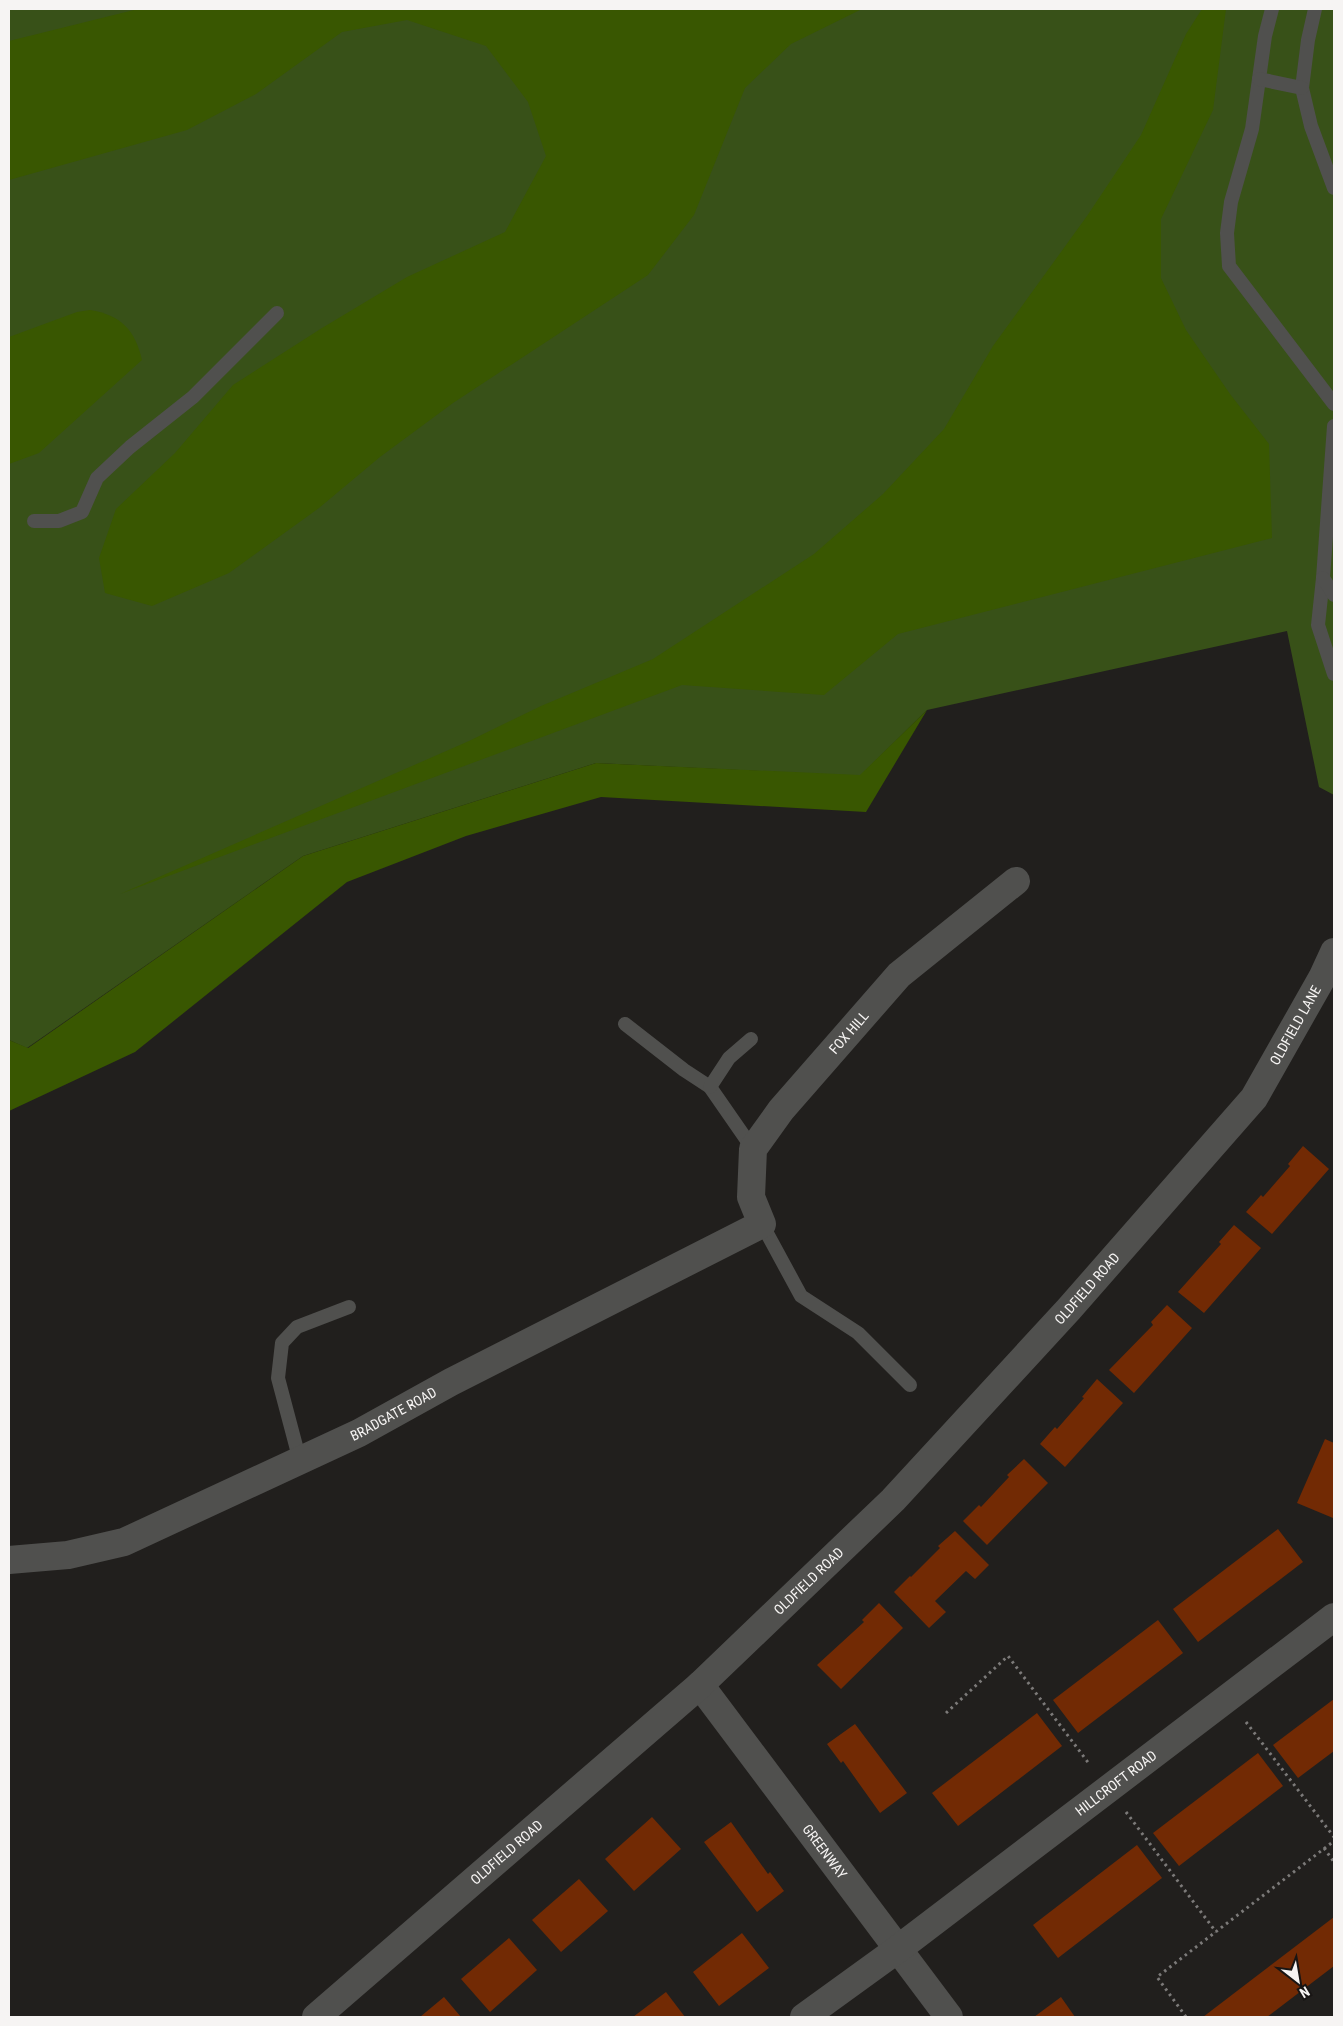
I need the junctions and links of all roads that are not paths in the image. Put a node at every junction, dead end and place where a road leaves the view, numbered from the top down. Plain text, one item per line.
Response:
1 (1272, 9) edge
2 (1315, 9) edge
3 (1259, 79) junction
4 (1302, 88) junction
5 (1334, 188) edge
6 (277, 313) dead end
7 (1334, 404) edge
8 (1334, 426) edge
9 (34, 521) dead end
10 (1323, 578) junction
11 (1334, 595) edge
12 (1334, 674) edge
13 (1016, 881) dead end
14 (1334, 952) edge
15 (625, 1024) dead end
16 (751, 1039) dead end
17 (710, 1087) junction
18 (1254, 1098) joint
19 (753, 1150) junction
20 (762, 1224) junction
21 (349, 1306) dead end
22 (910, 1385) dead end
23 (300, 1461) junction
24 (9, 1560) edge
25 (1334, 1617) edge
26 (700, 1685) junction
27 (898, 1949) junction
28 (316, 2017) edge
29 (804, 2017) edge
30 (949, 2017) edge

1 - 3 lane
2 - 4 lane
3 - 4 lane
3 - 7 lane
4 - 5 lane
6 - 9 lane
8 - 10 lane
10 - 11 lane
10 - 12 lane
13 - 19 street, FOX HILL
14 - 18 street, OLDFIELD LANE
15 - 17 lane
16 - 17 lane
17 - 19 lane
18 - 26 street, OLDFIELD ROAD
19 - 20 street
20 - 22 lane
20 - 23 street, BRADGATE ROAD
21 - 23 lane
23 - 24 street, BRADGATE ROAD
25 - 27 street, HILLCROFT ROAD
26 - 27 street, GREENWAY
26 - 28 street, OLDFIELD ROAD
27 - 29 street, HILLCROFT ROAD
27 - 30 street, GREENWAY

